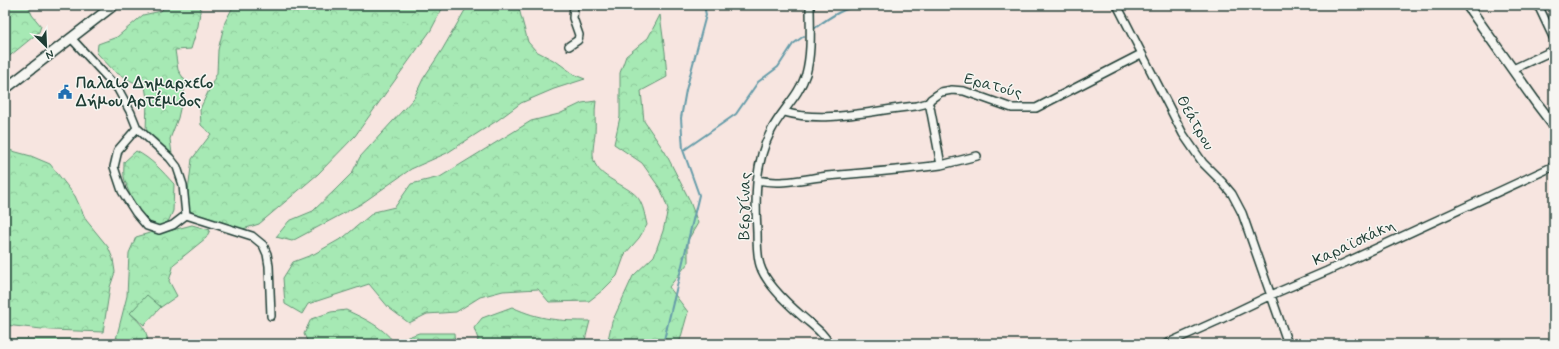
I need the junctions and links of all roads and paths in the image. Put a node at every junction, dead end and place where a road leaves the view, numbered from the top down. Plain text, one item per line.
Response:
1 (114, 5) edge
2 (574, 5) edge
3 (810, 5) edge
4 (1117, 5) edge
5 (1467, 5) edge
6 (1538, 5) edge
7 (71, 38) junction
8 (1554, 39) edge
9 (568, 46) dead end
10 (1554, 50) edge
11 (1141, 54) junction
12 (1512, 69) junction
13 (5, 89) edge
14 (928, 103) junction
15 (784, 112) junction
16 (1554, 126) edge
17 (137, 128) junction
18 (977, 156) dead end
19 (941, 165) junction
20 (1554, 166) edge
21 (757, 180) junction
22 (186, 215) junction
23 (1271, 295) junction
24 (271, 316) dead end
25 (829, 344) edge
26 (1166, 344) edge
27 (1288, 344) edge

1 - 7 street
2 - 9 street
3 - 15 street, Βεργίνας
4 - 11 street, Θεάτρου
5 - 12 street
6 - 8 street
7 - 13 street
7 - 17 street
10 - 12 street
11 - 14 street, Ερατούς
11 - 23 street, Θεάτρου
12 - 16 street
14 - 15 street, Ερατούς
14 - 19 street
15 - 21 street, Βεργίνας
17 - 22 street
17 - 22 street
18 - 19 street
19 - 21 street
20 - 23 street, Καραϊσκάκη
21 - 25 street, Βεργίνας
22 - 24 street
23 - 26 street, Καραϊσκάκη
23 - 27 street, Θεάτρου

